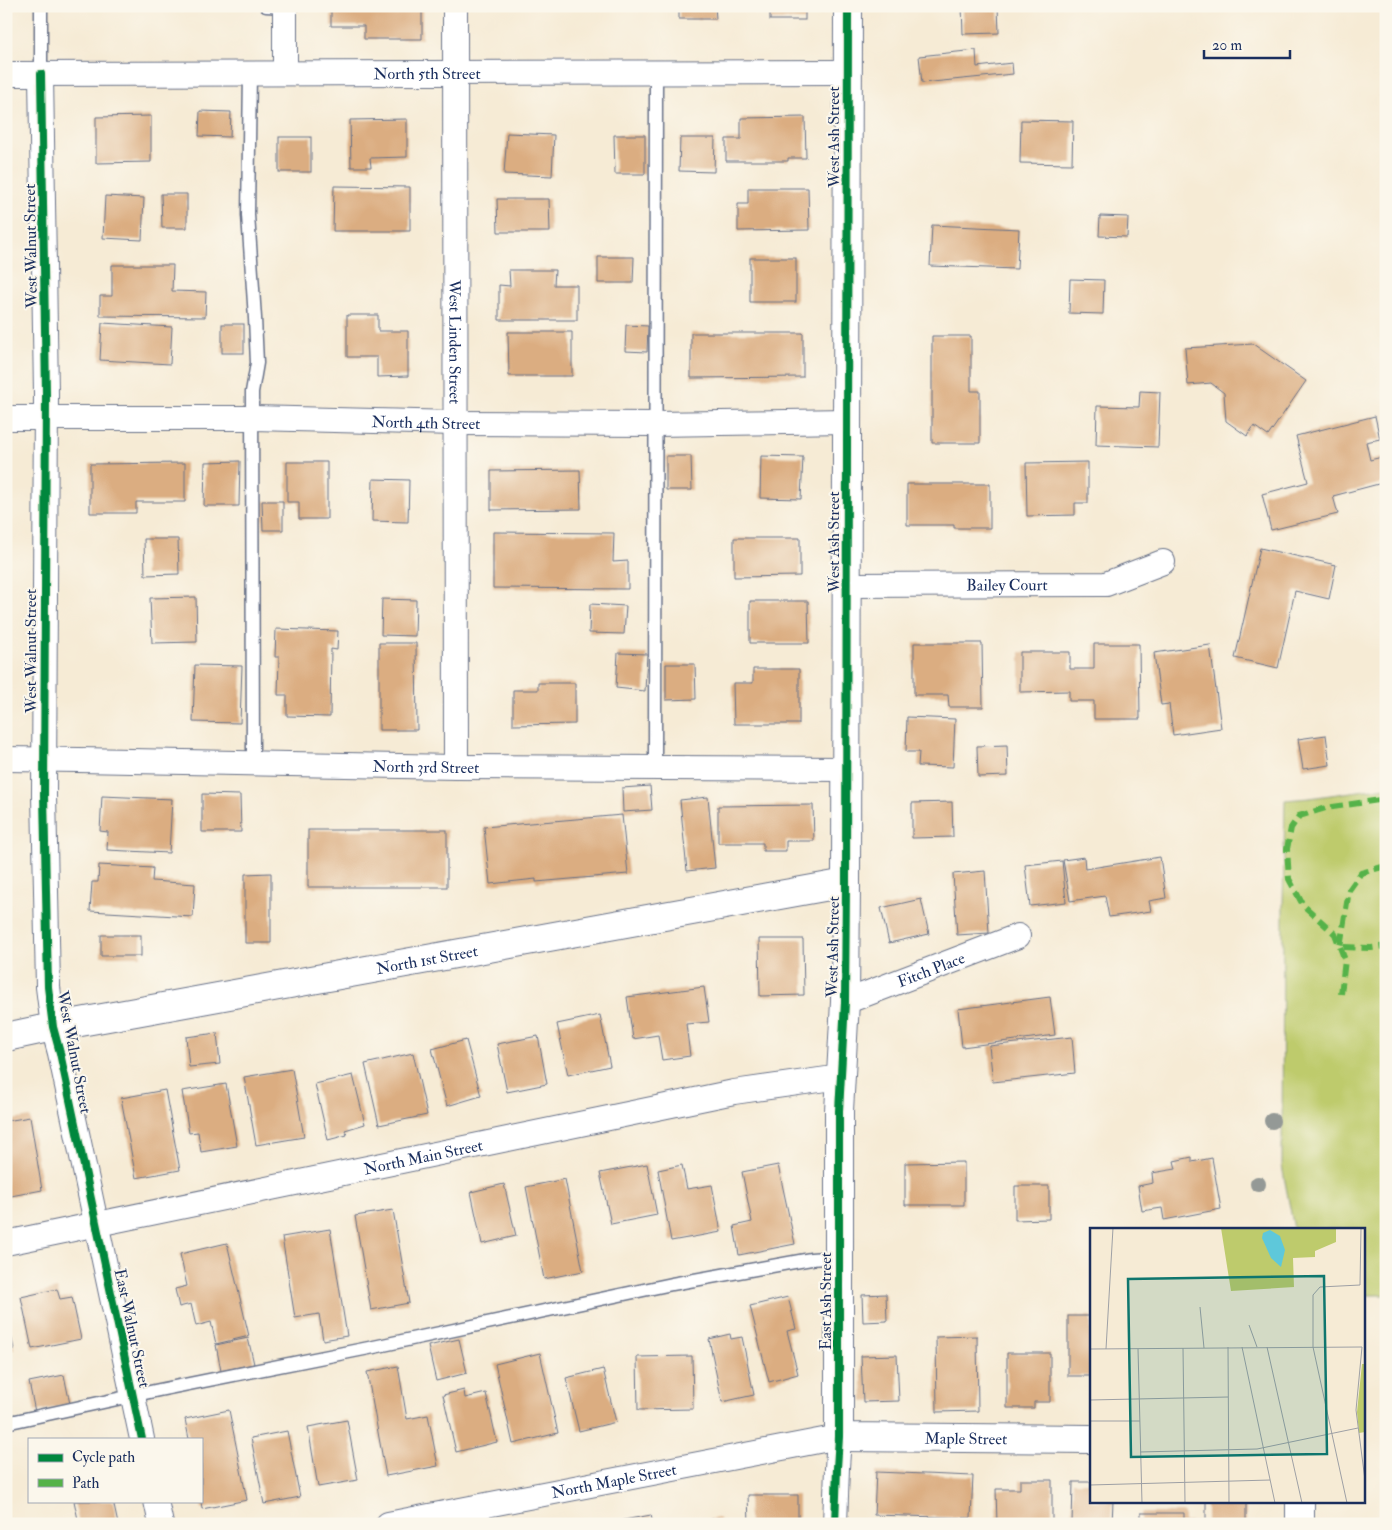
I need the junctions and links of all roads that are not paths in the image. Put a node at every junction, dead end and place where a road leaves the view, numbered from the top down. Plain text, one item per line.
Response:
1 (41, 6) edge
2 (266, 6) edge
3 (455, 6) edge
4 (848, 6) edge
5 (285, 7) edge
6 (656, 72) junction
7 (847, 72) junction
8 (250, 73) junction
9 (284, 73) junction
10 (455, 73) junction
11 (6, 74) edge
12 (41, 74) junction
13 (6, 418) edge
14 (46, 418) junction
15 (253, 418) junction
16 (846, 421) junction
17 (456, 423) junction
18 (655, 424) junction
19 (1163, 562) dead end
20 (847, 585) junction
21 (6, 759) edge
22 (43, 759) junction
23 (253, 763) junction
24 (456, 767) junction
25 (655, 768) junction
26 (847, 769) junction
27 (846, 883) junction
28 (1018, 936) dead end
29 (845, 1002) junction
30 (53, 1027) junction
31 (6, 1037) edge
32 (841, 1077) junction
33 (97, 1223) junction
34 (6, 1243) edge
35 (839, 1257) junction
36 (133, 1396) junction
37 (6, 1424) edge
38 (839, 1437) junction
39 (142, 1438) edge
40 (1090, 1438) edge
41 (156, 1502) edge
42 (1300, 1502) edge
43 (160, 1524) edge
44 (388, 1524) edge
45 (835, 1524) edge
46 (1300, 1524) edge

1 - 12 lane
2 - 5 lane
3 - 10 street, West Linden Street
4 - 7 street, West Ash Street
5 - 9 street
6 - 7 street, North 5th Street
6 - 10 street, North 5th Street
6 - 18 lane
7 - 16 street, West Ash Street
8 - 9 street, North 5th Street
8 - 12 street, North 5th Street
8 - 15 lane
9 - 10 street, North 5th Street
10 - 17 street, West Linden Street
11 - 12 street, North 5th Street
12 - 14 street, West Walnut Street
13 - 14 street, North 4th Street
14 - 15 street, North 4th Street
14 - 22 street, West Walnut Street
15 - 17 street, North 4th Street
15 - 23 lane
16 - 18 street, North 4th Street
16 - 20 street, West Ash Street
17 - 18 street, North 4th Street
17 - 24 street, West Linden Street
18 - 25 lane
19 - 20 street, Bailey Court
20 - 26 street, West Ash Street
21 - 22 street, North 3rd Street
22 - 23 street, North 3rd Street
22 - 30 street, West Walnut Street
23 - 24 street, North 3rd Street
24 - 25 street, North 3rd Street
25 - 26 street, North 3rd Street
26 - 27 street, West Ash Street
27 - 29 street, West Ash Street
27 - 30 street, North 1st Street
28 - 29 street, Fitch Place
29 - 32 street, West Ash Street
30 - 31 street, North 1st Street
30 - 33 street, West Walnut Street
32 - 33 street, North Main Street
32 - 35 street, East Ash Street
33 - 34 street, North Main Street
33 - 36 street, East Walnut Street
35 - 36 lane
35 - 38 street, East Ash Street
36 - 37 lane
36 - 39 street, East Walnut Street
38 - 40 street, Maple Street
38 - 44 street, North Maple Street
38 - 45 street, East Ash Street
41 - 43 street
42 - 46 street

